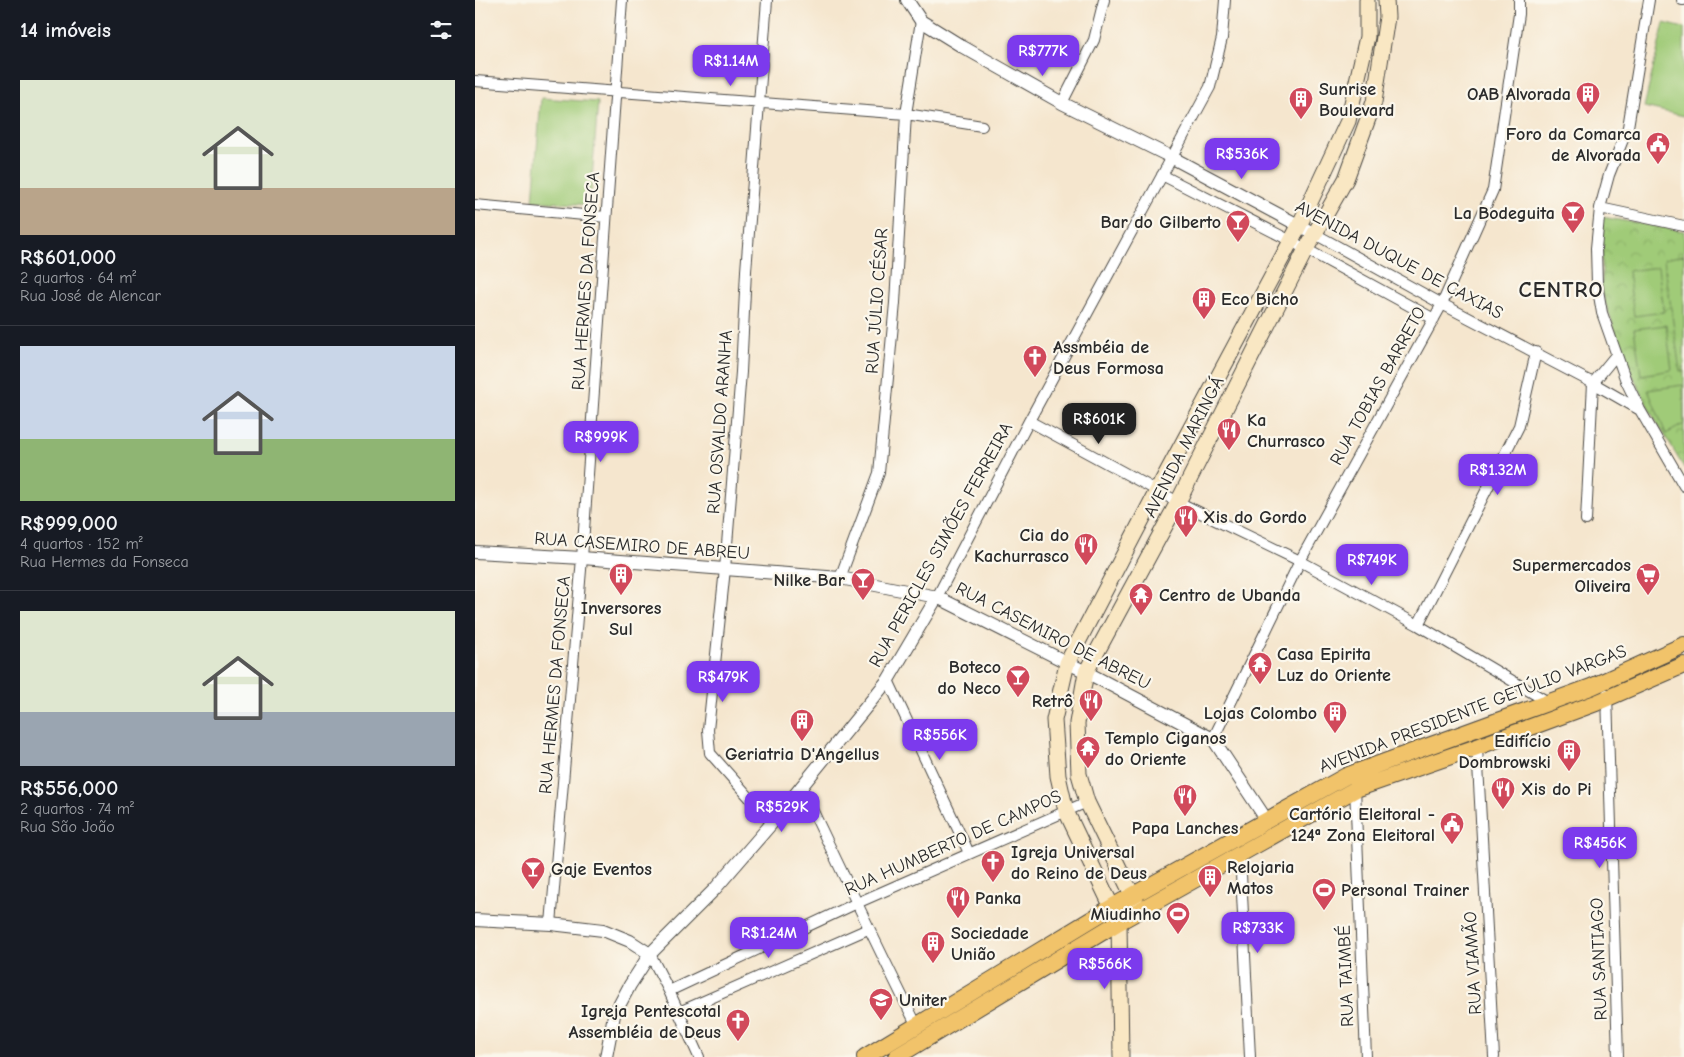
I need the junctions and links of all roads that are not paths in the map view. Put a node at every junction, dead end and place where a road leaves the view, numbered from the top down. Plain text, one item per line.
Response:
1 (622, 0) edge
2 (767, 0) edge
3 (907, 0) edge
4 (1104, 0) edge
5 (1225, 0) edge
6 (1367, 0) edge
7 (1386, 0) edge
8 (1519, 0) edge
9 (1649, 0) edge
10 (921, 21) junction
11 (475, 81) edge
12 (617, 92) junction
13 (760, 102) junction
14 (1062, 103) junction
15 (906, 114) junction
16 (983, 126) dead end
17 (1171, 157) junction
18 (1162, 175) junction
19 (475, 205) edge
20 (1601, 208) junction
21 (606, 217) junction
22 (1299, 226) junction
23 (1684, 226) edge
24 (1315, 234) junction
25 (1291, 241) junction
26 (1306, 249) junction
27 (1442, 304) junction
28 (1434, 319) junction
29 (1536, 352) junction
30 (1616, 355) junction
31 (1593, 383) junction
32 (1640, 410) junction
33 (1029, 421) junction
34 (1684, 486) edge
35 (1157, 491) junction
36 (1178, 502) junction
37 (1586, 520) dead end
38 (475, 552) edge
39 (582, 558) junction
40 (1300, 561) junction
41 (725, 569) junction
42 (840, 578) junction
43 (937, 597) junction
44 (1418, 625) junction
45 (1684, 645) edge
46 (1067, 662) junction
47 (1684, 665) edge
48 (1086, 672) junction
49 (888, 680) junction
50 (1606, 680) junction
51 (1608, 698) junction
52 (1548, 702) junction
53 (1213, 739) junction
54 (1477, 747) junction
55 (1354, 781) junction
56 (801, 786) junction
57 (1087, 802) junction
58 (1066, 812) junction
59 (1266, 819) junction
60 (772, 823) junction
61 (969, 853) junction
62 (1240, 853) junction
63 (1132, 895) junction
64 (857, 903) junction
65 (1112, 907) junction
66 (1140, 910) junction
67 (475, 920) edge
68 (1119, 922) junction
69 (551, 924) junction
70 (868, 929) junction
71 (650, 954) junction
72 (669, 991) junction
73 (679, 1012) junction
74 (917, 1026) junction
75 (605, 1057) edge
76 (699, 1057) edge
77 (865, 1057) edge
78 (896, 1057) edge
79 (1121, 1057) edge
80 (1250, 1057) edge
81 (1366, 1057) edge
82 (1494, 1057) edge
83 (1618, 1057) edge

1 - 12 street, RUA HERMES DA FONSECA
2 - 13 street, RUA OSVALDO ARANHA
3 - 10 street, AVENIDA DUQUE DE CAXIAS
4 - 14 street
5 - 17 street, RUA PERICLES SIMÕES FERREIRA
6 - 22 main road, AVENIDA MARINGÁ
7 - 24 main road, AVENIDA MARINGÁ
8 - 27 street, RUA TOBIAS BARRETO
9 - 20 street
10 - 14 street, AVENIDA DUQUE DE CAXIAS
10 - 15 street, RUA JÚLIO CÉSAR
11 - 12 street
12 - 13 street
12 - 21 street, RUA HERMES DA FONSECA
13 - 15 street
13 - 41 street, RUA OSVALDO ARANHA
14 - 17 street, AVENIDA DUQUE DE CAXIAS
15 - 16 street
15 - 42 street, RUA JÚLIO CÉSAR
17 - 18 street, RUA PERICLES SIMÕES FERREIRA
17 - 22 street, AVENIDA DUQUE DE CAXIAS
18 - 25 street, AVENIDA DUQUE DE CAXIAS
18 - 33 street, RUA PERICLES SIMÕES FERREIRA
19 - 21 street
20 - 23 street
20 - 30 street
21 - 39 street, RUA HERMES DA FONSECA
22 - 24 street, AVENIDA DUQUE DE CAXIAS
22 - 25 main road, AVENIDA MARINGÁ
24 - 26 main road, AVENIDA MARINGÁ
24 - 27 street, AVENIDA DUQUE DE CAXIAS
25 - 26 street, AVENIDA DUQUE DE CAXIAS
25 - 35 main road, AVENIDA MARINGÁ
26 - 28 street, AVENIDA DUQUE DE CAXIAS
26 - 36 main road, AVENIDA MARINGÁ
27 - 28 street, RUA TOBIAS BARRETO
27 - 29 street, AVENIDA DUQUE DE CAXIAS
28 - 40 street, RUA TOBIAS BARRETO
29 - 31 street, AVENIDA DUQUE DE CAXIAS
29 - 44 street
30 - 31 street
30 - 32 street
31 - 32 street, AVENIDA DUQUE DE CAXIAS
31 - 37 street
32 - 34 street
33 - 35 street
33 - 43 street, RUA PERICLES SIMÕES FERREIRA
35 - 36 street
35 - 46 main road, AVENIDA MARINGÁ
36 - 40 street
36 - 48 main road, AVENIDA MARINGÁ
38 - 39 street, RUA CASEMIRO DE ABREU
39 - 41 street, RUA CASEMIRO DE ABREU
39 - 69 street, RUA HERMES DA FONSECA
40 - 44 street
40 - 53 street, RUA TOBIAS BARRETO
41 - 42 street, RUA CASEMIRO DE ABREU
41 - 60 street, RUA OSVALDO ARANHA
42 - 43 street, RUA CASEMIRO DE ABREU
43 - 46 street, RUA CASEMIRO DE ABREU
43 - 49 street, RUA PERICLES SIMÕES FERREIRA
44 - 52 street
45 - 50 main road, AVENIDA PRESIDENTE GETÚLIO VARGAS
46 - 48 street, RUA CASEMIRO DE ABREU
46 - 58 main road, AVENIDA MARINGÁ
47 - 51 main road, AVENIDA PRESIDENTE GETÚLIO VARGAS
48 - 53 street, RUA CASEMIRO DE ABREU
48 - 57 main road, AVENIDA MARINGÁ
49 - 56 street, RUA PERICLES SIMÕES FERREIRA
49 - 61 street
50 - 51 street, RUA SANTIAGO
50 - 52 main road, AVENIDA PRESIDENTE GETÚLIO VARGAS
51 - 54 main road, AVENIDA PRESIDENTE GETÚLIO VARGAS
51 - 83 street, RUA SANTIAGO
52 - 55 main road, AVENIDA PRESIDENTE GETÚLIO VARGAS
53 - 59 street, RUA CASEMIRO DE ABREU
54 - 55 main road, AVENIDA PRESIDENTE GETÚLIO VARGAS
54 - 82 street, RUA VIAMÃO
55 - 59 main road, AVENIDA PRESIDENTE GETÚLIO VARGAS
55 - 62 main road, AVENIDA PRESIDENTE GETÚLIO VARGAS
55 - 81 street, RUA TAIMBÉ
56 - 60 street, RUA PERICLES SIMÕES FERREIRA
56 - 64 street
57 - 58 street, RUA HUMBERTO DE CAMPOS
57 - 63 main road, AVENIDA MARINGÁ
58 - 61 street, RUA HUMBERTO DE CAMPOS
58 - 65 main road, AVENIDA MARINGÁ
59 - 63 main road, AVENIDA PRESIDENTE GETÚLIO VARGAS
60 - 71 street, RUA PERICLES SIMÕES FERREIRA
61 - 64 street, RUA HUMBERTO DE CAMPOS
62 - 66 main road, AVENIDA PRESIDENTE GETÚLIO VARGAS
62 - 80 street
63 - 65 main road, AVENIDA PRESIDENTE GETÚLIO VARGAS
63 - 66 main road, AVENIDA MARINGÁ
64 - 70 street
64 - 72 street, RUA HUMBERTO DE CAMPOS
65 - 68 main road, AVENIDA MARINGÁ
65 - 74 main road, AVENIDA PRESIDENTE GETÚLIO VARGAS
66 - 68 main road, AVENIDA PRESIDENTE GETÚLIO VARGAS
67 - 69 street
68 - 78 main road, AVENIDA PRESIDENTE GETÚLIO VARGAS
68 - 79 main road
69 - 71 street
70 - 73 street
70 - 74 street
71 - 72 street
71 - 75 street, RUA PERICLES SIMÕES FERREIRA
72 - 73 street
73 - 76 street
74 - 77 main road, AVENIDA PRESIDENTE GETÚLIO VARGAS

